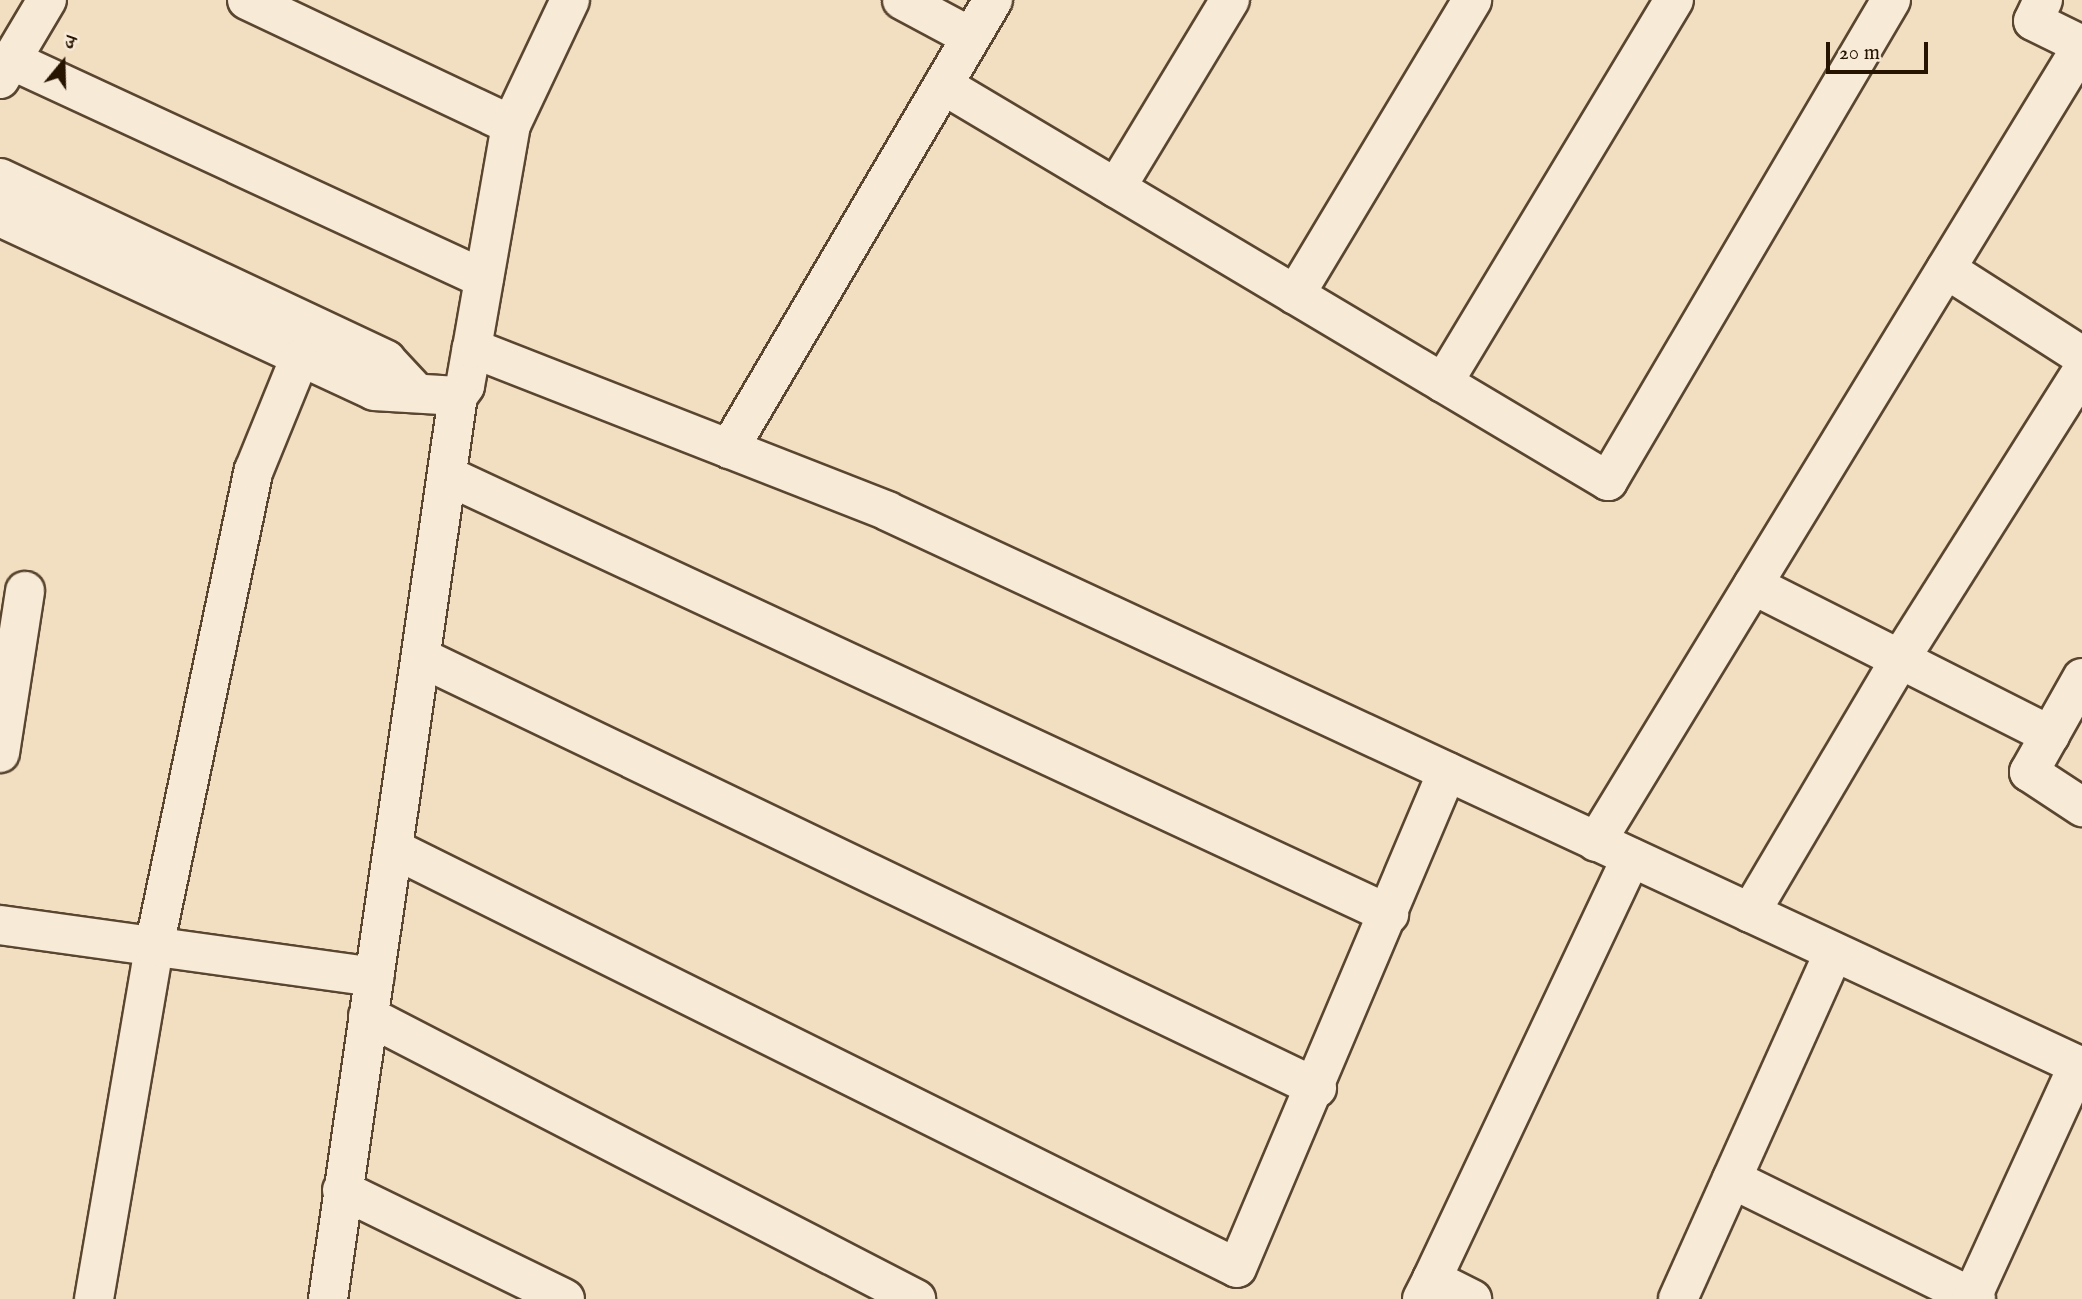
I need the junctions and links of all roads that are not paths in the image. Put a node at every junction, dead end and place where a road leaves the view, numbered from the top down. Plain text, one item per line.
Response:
1 (47, 0) edge
2 (247, 0) edge
3 (570, 0) edge
4 (902, 0) edge
5 (993, 0) edge
6 (1230, 0) edge
7 (1472, 0) edge
8 (1674, 0) edge
9 (1891, 0) edge
10 (2043, 0) edge
11 (971, 37) junction
12 (2082, 46) edge
13 (6, 70) edge
14 (943, 85) junction
15 (511, 125) junction
16 (0, 178) edge
17 (1116, 188) junction
18 (0, 217) edge
19 (1946, 269) junction
20 (484, 279) junction
21 (1295, 295) junction
22 (472, 348) junction
23 (2082, 356) edge
24 (299, 360) junction
25 (2082, 371) edge
26 (1443, 383) junction
27 (414, 390) junction
28 (457, 396) junction
29 (729, 449) junction
30 (450, 477) junction
31 (1753, 585) junction
32 (25, 591) dead end
33 (422, 658) junction
34 (1900, 659) junction
35 (2082, 678) edge
36 (2050, 735) junction
37 (0, 753) edge
38 (1447, 772) junction
39 (2082, 807) edge
40 (1596, 842) junction
41 (394, 849) junction
42 (1631, 858) junction
43 (1750, 913) junction
44 (1389, 914) junction
45 (0, 925) edge
46 (154, 947) junction
47 (1833, 952) junction
48 (374, 977) junction
49 (368, 1016) junction
50 (2080, 1066) edge
51 (1317, 1088) junction
52 (1732, 1180) junction
53 (342, 1190) junction
54 (1427, 1289) edge
55 (1974, 1298) edge
56 (94, 1299) edge
57 (328, 1299) edge
58 (565, 1299) edge
59 (916, 1299) edge
60 (1472, 1299) edge
61 (1678, 1299) edge

1 - 13 street
2 - 15 street
3 - 15 street
4 - 11 street
5 - 11 street
6 - 17 street
7 - 21 street
8 - 26 street
9 - 26 street
10 - 12 street
11 - 14 street
12 - 19 street
13 - 20 street
14 - 17 street
14 - 29 street
15 - 20 street
16 - 27 street
17 - 21 street
18 - 24 street
19 - 23 street
19 - 31 street
20 - 22 street
21 - 26 street
22 - 28 street
22 - 29 street
24 - 27 street
24 - 46 street
25 - 34 street
27 - 28 street
28 - 30 street
29 - 38 street
30 - 33 street
30 - 44 street
31 - 34 street
31 - 40 street
32 - 37 street
33 - 41 street
33 - 51 street
34 - 36 street
34 - 43 street
35 - 36 street
36 - 39 street
38 - 40 street
38 - 44 street
40 - 42 street
41 - 48 street
41 - 51 street
42 - 43 street
42 - 54 street
43 - 47 street
44 - 51 street
45 - 46 street
46 - 48 street
46 - 56 street
47 - 50 street
47 - 52 street
48 - 49 street
49 - 53 street
49 - 59 street
50 - 55 street
52 - 55 street
52 - 61 street
53 - 57 street
53 - 58 street
54 - 60 street

